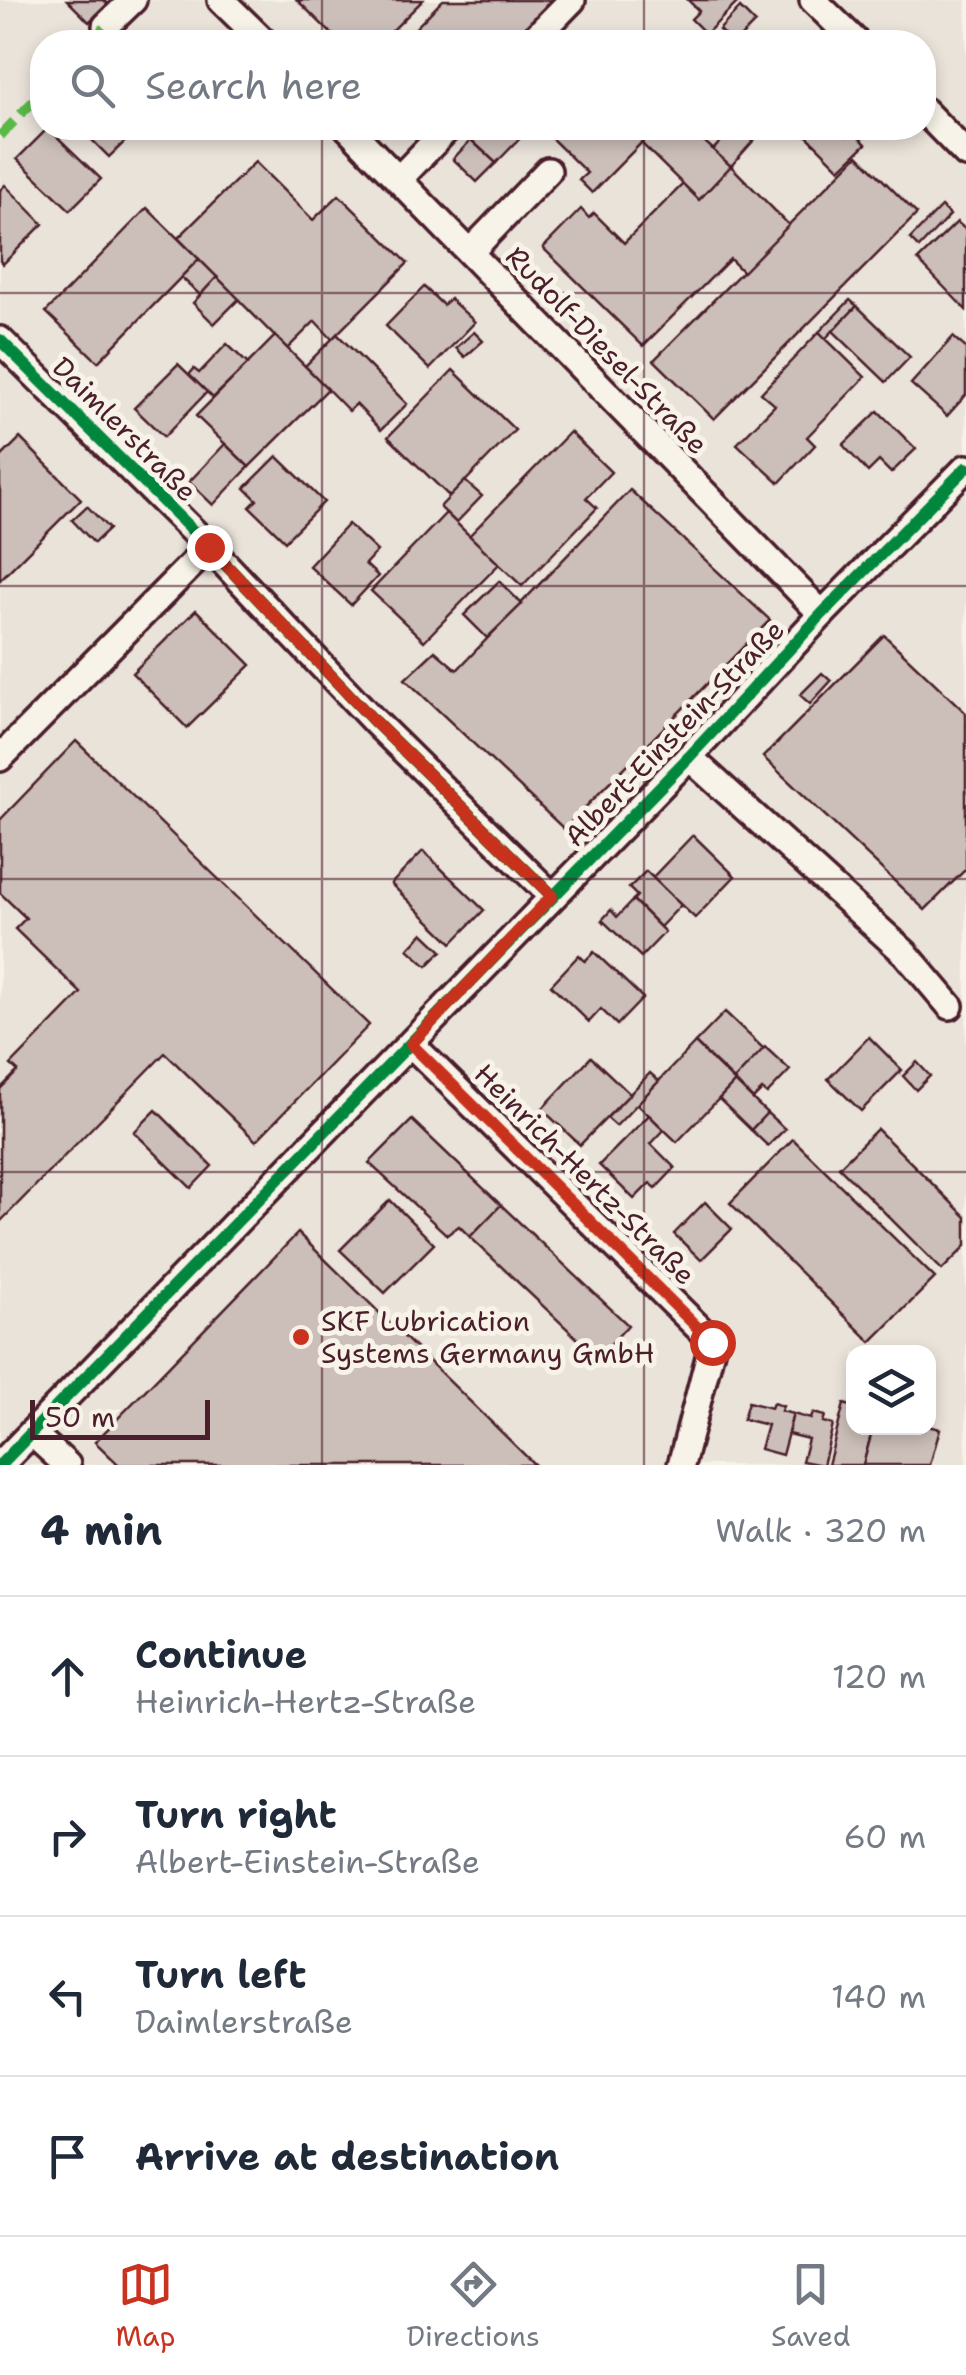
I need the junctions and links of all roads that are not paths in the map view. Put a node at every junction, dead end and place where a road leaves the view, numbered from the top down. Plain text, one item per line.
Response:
1 (133, 0) edge
2 (221, 0) edge
3 (572, 0) edge
4 (814, 0) edge
5 (106, 26) dead end
6 (252, 30) edge
7 (542, 30) edge
8 (844, 30) edge
9 (936, 123) edge
10 (360, 140) edge
11 (436, 140) edge
12 (966, 154) edge
13 (548, 171) dead end
14 (399, 179) junction
15 (470, 252) junction
16 (0, 340) edge
17 (966, 468) edge
18 (209, 547) junction
19 (822, 614) junction
20 (689, 757) junction
21 (0, 758) edge
22 (552, 896) junction
23 (950, 1006) dead end
24 (411, 1044) junction
25 (32, 1433) junction
26 (0, 1465) edge
27 (67, 1465) edge
28 (681, 1465) edge

1 - 5 street
2 - 6 street
3 - 7 street
4 - 8 street
9 - 12 street
10 - 14 street, Rudolf-Diesel-Straße
11 - 14 street
13 - 15 street
14 - 15 street, Rudolf-Diesel-Straße
15 - 19 street, Rudolf-Diesel-Straße
16 - 18 street, Daimlerstraße
17 - 19 street, Albert-Einstein-Straße
18 - 21 street
18 - 22 street, Daimlerstraße
19 - 20 street, Albert-Einstein-Straße
20 - 22 street, Albert-Einstein-Straße
20 - 23 street
22 - 24 street, Albert-Einstein-Straße
24 - 25 street, Albert-Einstein-Straße
24 - 28 street, Heinrich-Hertz-Straße
25 - 26 street, Albert-Einstein-Straße
25 - 27 street

